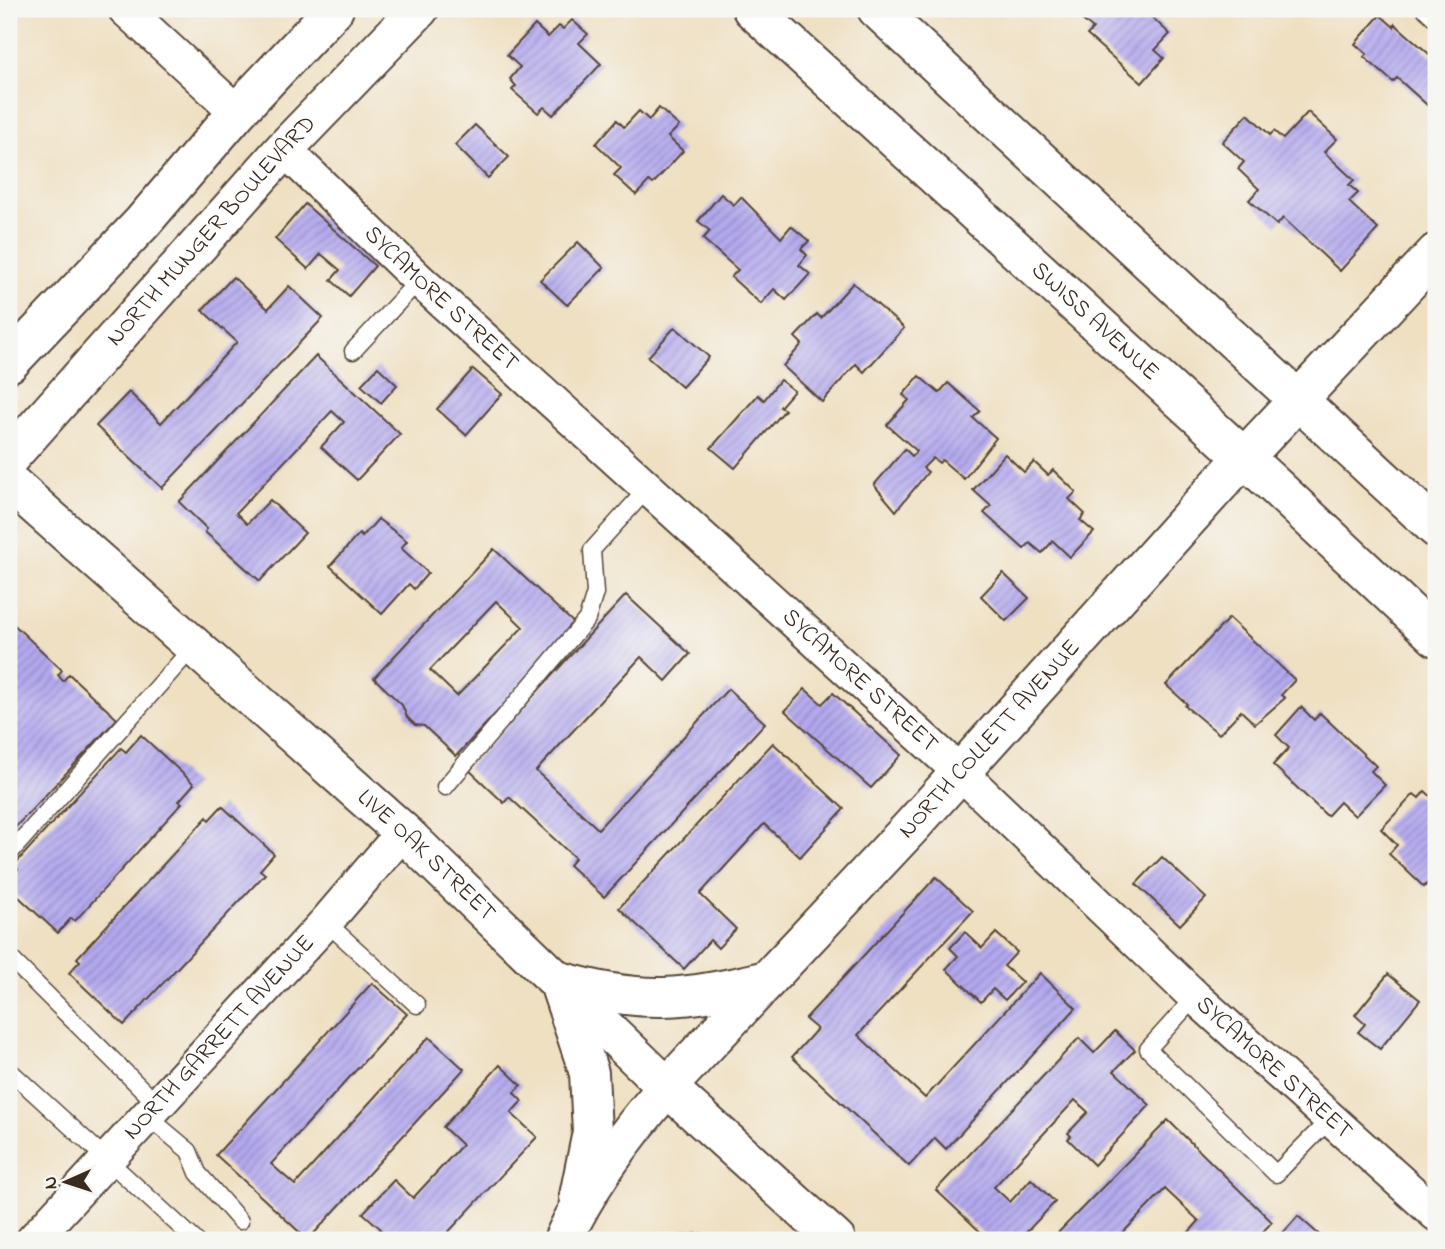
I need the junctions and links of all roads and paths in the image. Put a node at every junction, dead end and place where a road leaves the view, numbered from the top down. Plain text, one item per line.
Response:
1 (125, 9) edge
2 (334, 9) edge
3 (419, 9) edge
4 (752, 9) edge
5 (877, 9) edge
6 (1425, 9) edge
7 (1436, 19) edge
8 (237, 113) junction
9 (284, 149) junction
10 (1436, 253) edge
11 (419, 280) junction
12 (353, 351) dead end
13 (9, 363) edge
14 (1297, 400) junction
15 (9, 458) edge
16 (1244, 458) junction
17 (9, 482) edge
18 (648, 489) junction
19 (1436, 528) edge
20 (1436, 637) edge
21 (194, 646) junction
22 (960, 772) junction
23 (445, 787) dead end
24 (403, 832) junction
25 (9, 854) edge
26 (326, 922) junction
27 (9, 957) edge
28 (767, 980) junction
29 (558, 981) junction
30 (1195, 997) junction
31 (417, 1005) dead end
32 (9, 1070) edge
33 (667, 1087) junction
34 (151, 1109) junction
35 (1329, 1120) junction
36 (106, 1159) junction
37 (1436, 1214) edge
38 (240, 1221) dead end
39 (570, 1226) edge
40 (33, 1240) edge
41 (195, 1240) edge
42 (836, 1240) edge

1 - 8 street
2 - 8 street
3 - 9 street, NORTH MUNGER BOULEVARD
4 - 16 street, SWISS AVENUE
5 - 14 street
6 - 7 lane
8 - 13 street
9 - 11 street, SYCAMORE STREET
9 - 15 street, NORTH MUNGER BOULEVARD
10 - 14 street, NORTH COLLETT AVENUE
11 - 12 lane
11 - 18 street, SYCAMORE STREET
14 - 16 street, NORTH COLLETT AVENUE
14 - 19 street
16 - 20 street, SWISS AVENUE
16 - 22 street, NORTH COLLETT AVENUE
17 - 21 street, LIVE OAK STREET
18 - 22 street, SYCAMORE STREET
18 - 23 lane
21 - 24 street, LIVE OAK STREET
21 - 25 lane
22 - 28 street, NORTH COLLETT AVENUE
22 - 30 street, SYCAMORE STREET
24 - 26 street, NORTH GARRETT AVENUE
24 - 29 street, LIVE OAK STREET
26 - 31 lane
26 - 34 street, NORTH GARRETT AVENUE
27 - 34 lane
28 - 29 street
28 - 33 street, NORTH COLLETT AVENUE
29 - 33 street, LIVE OAK STREET
29 - 39 street
30 - 35 street, SYCAMORE STREET
30 - 35 lane
32 - 36 lane
33 - 39 street, NORTH COLLETT AVENUE
33 - 42 street, LIVE OAK STREET
34 - 36 street, NORTH GARRETT AVENUE
34 - 38 lane
35 - 37 street, SYCAMORE STREET
36 - 40 street, NORTH GARRETT AVENUE
36 - 41 lane

